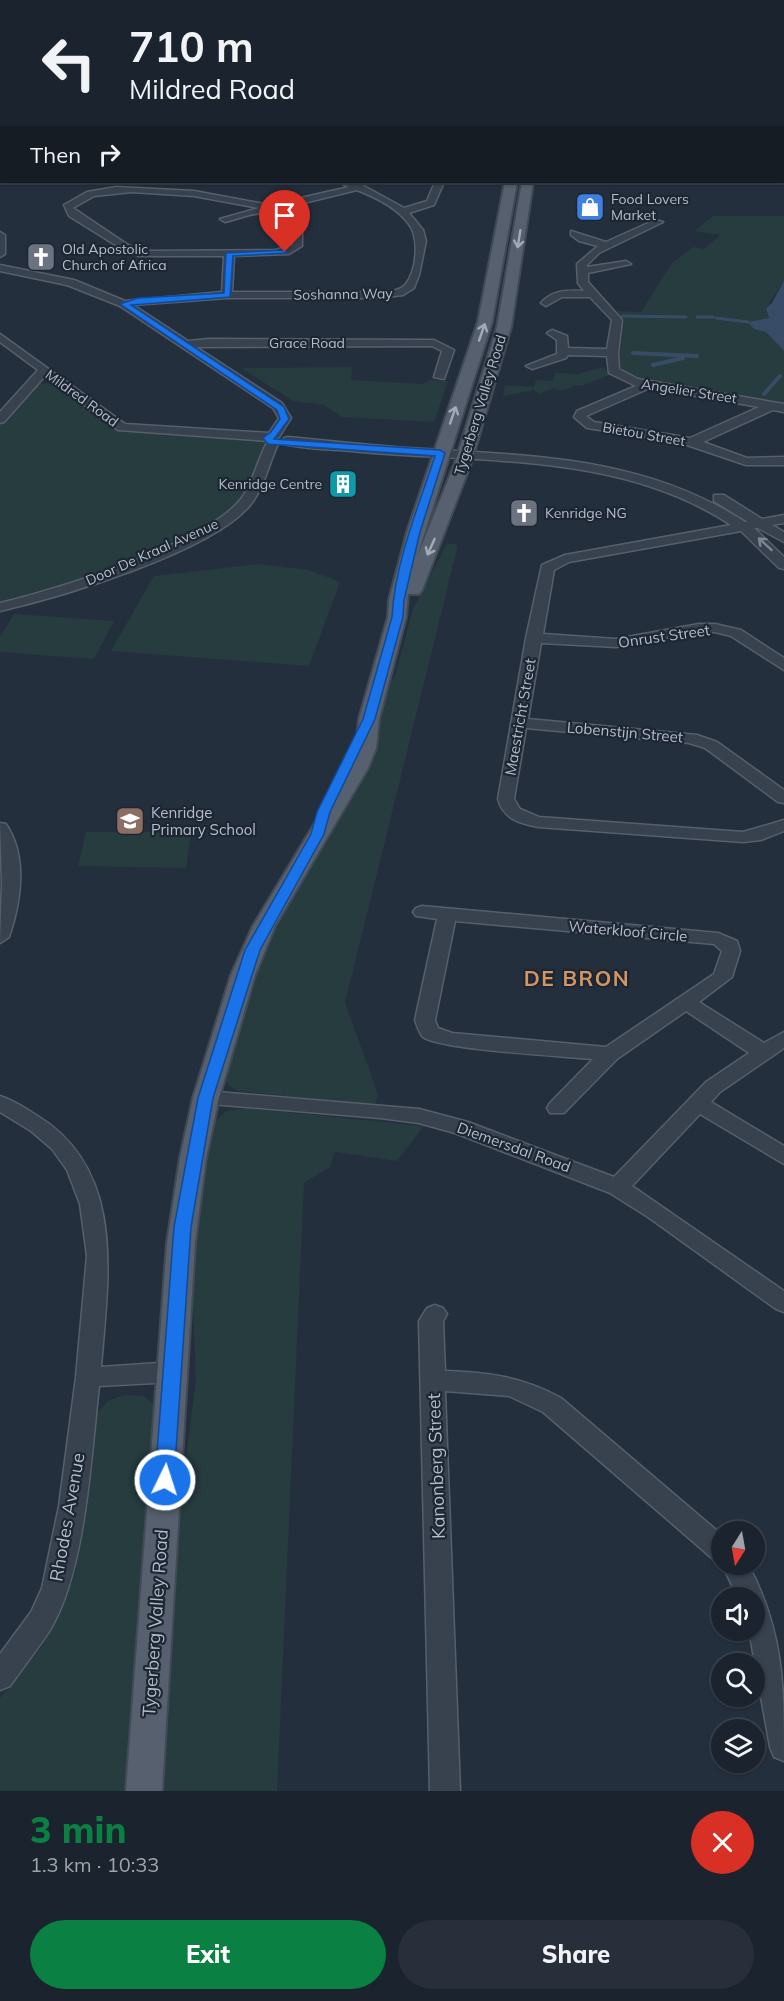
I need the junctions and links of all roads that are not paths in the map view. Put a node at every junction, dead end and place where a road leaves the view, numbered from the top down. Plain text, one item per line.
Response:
1 (346, 183) edge
2 (439, 183) edge
3 (511, 183) edge
4 (528, 183) edge
5 (359, 187) junction
6 (270, 208) junction
7 (402, 212) junction
8 (225, 219) dead end
9 (658, 222) dead end
10 (574, 233) dead end
11 (0, 235) edge
12 (605, 245) junction
13 (0, 254) edge
14 (229, 254) junction
15 (626, 264) dead end
16 (0, 268) edge
17 (582, 271) junction
18 (591, 294) junction
19 (227, 295) junction
20 (546, 303) dead end
21 (124, 304) junction
22 (552, 333) dead end
23 (0, 337) edge
24 (186, 345) junction
25 (563, 351) junction
26 (612, 353) junction
27 (532, 366) dead end
28 (44, 370) junction
29 (440, 377) dead end
30 (647, 385) junction
31 (779, 406) edge
32 (0, 419) edge
33 (278, 438) junction
34 (329, 441) junction
35 (692, 442) junction
36 (467, 449) junction
37 (436, 450) junction
38 (784, 461) edge
39 (784, 519) edge
40 (763, 523) junction
41 (743, 527) junction
42 (784, 538) edge
43 (784, 565) edge
44 (0, 607) edge
45 (397, 617) junction
46 (533, 638) junction
47 (784, 665) edge
48 (519, 723) junction
49 (784, 798) edge
50 (784, 825) edge
51 (0, 828) edge
52 (422, 912) dead end
53 (447, 915) junction
54 (0, 937) edge
55 (686, 1002) junction
56 (784, 1039) edge
57 (764, 1053) junction
58 (610, 1054) junction
59 (206, 1098) junction
60 (0, 1103) edge
61 (698, 1103) junction
62 (557, 1108) dead end
63 (784, 1156) edge
64 (618, 1187) junction
65 (784, 1303) edge
66 (435, 1314) dead end
67 (173, 1372) junction
68 (88, 1377) junction
69 (433, 1381) junction
70 (711, 1542) edge
71 (765, 1641) edge
72 (0, 1677) edge
73 (784, 1747) edge
74 (144, 1791) edge
75 (445, 1791) edge

1 - 5 street, Soshanna Way
2 - 7 street
37 -> 3 main road, Tygerberg Valley Road
4 -> 36 main road, Tygerberg Valley Road
5 - 6 street
5 - 7 street, Soshanna Way
6 - 8 street
6 - 14 street
6 - 14 street
7 - 19 street, Soshanna Way
9 - 12 street
10 - 12 street
11 - 13 street
12 - 17 street
14 - 19 street
15 - 17 street
16 - 21 street
17 - 18 street
18 - 20 street
18 - 26 street
19 - 21 street, Soshanna Way
21 - 24 street
22 - 25 street
23 - 28 street, Mildred Road
24 - 29 street, Grace Road
24 - 33 street
25 - 26 street
25 - 27 street
26 - 30 street, Angelier Street
28 - 32 street
28 - 33 street, Mildred Road
30 - 31 street, Angelier Street
30 - 35 street, Bietou Street
31 - 35 street
33 - 34 street, Mildred Road
33 - 44 street, Door De Kraal Avenue
34 - 37 street, Mildred Road
34 - 37 street, Mildred Road
35 - 38 street, Bietou Street
36 - 37 street
36 - 40 street
36 - 41 street
36 -> 45 main road, Tygerberg Valley Road
37 - 45 main road, Tygerberg Valley Road
39 - 40 street
40 - 41 street, Maestricht Street
40 - 42 street
43 -> 41 street
41 - 46 street, Maestricht Street
45 - 59 main road, Tygerberg Valley Road
46 - 47 street, Onrust Street
46 - 48 street, Maestricht Street
48 - 49 street, Lobenstijn Street
48 - 50 street, Maestricht Street
51 - 54 street
52 - 53 street, Waterkloof Circle
53 - 55 street, Waterkloof Circle
53 - 58 street
55 - 57 street
55 - 58 street, Waterkloof Circle
56 - 57 street
57 - 61 street
58 - 62 street, Waterkloof Circle
59 - 64 street, Diemersdal Road
59 - 67 main road, Tygerberg Valley Road
60 - 68 street, Rhodes Avenue
61 - 63 street
61 - 64 street
64 - 65 street, Diemersdal Road
66 - 69 street
67 - 68 street
67 - 74 main road, Tygerberg Valley Road
68 - 72 street, Rhodes Avenue
69 - 70 street, Kanonberg Street
69 - 75 street, Kanonberg Street
71 - 73 street

